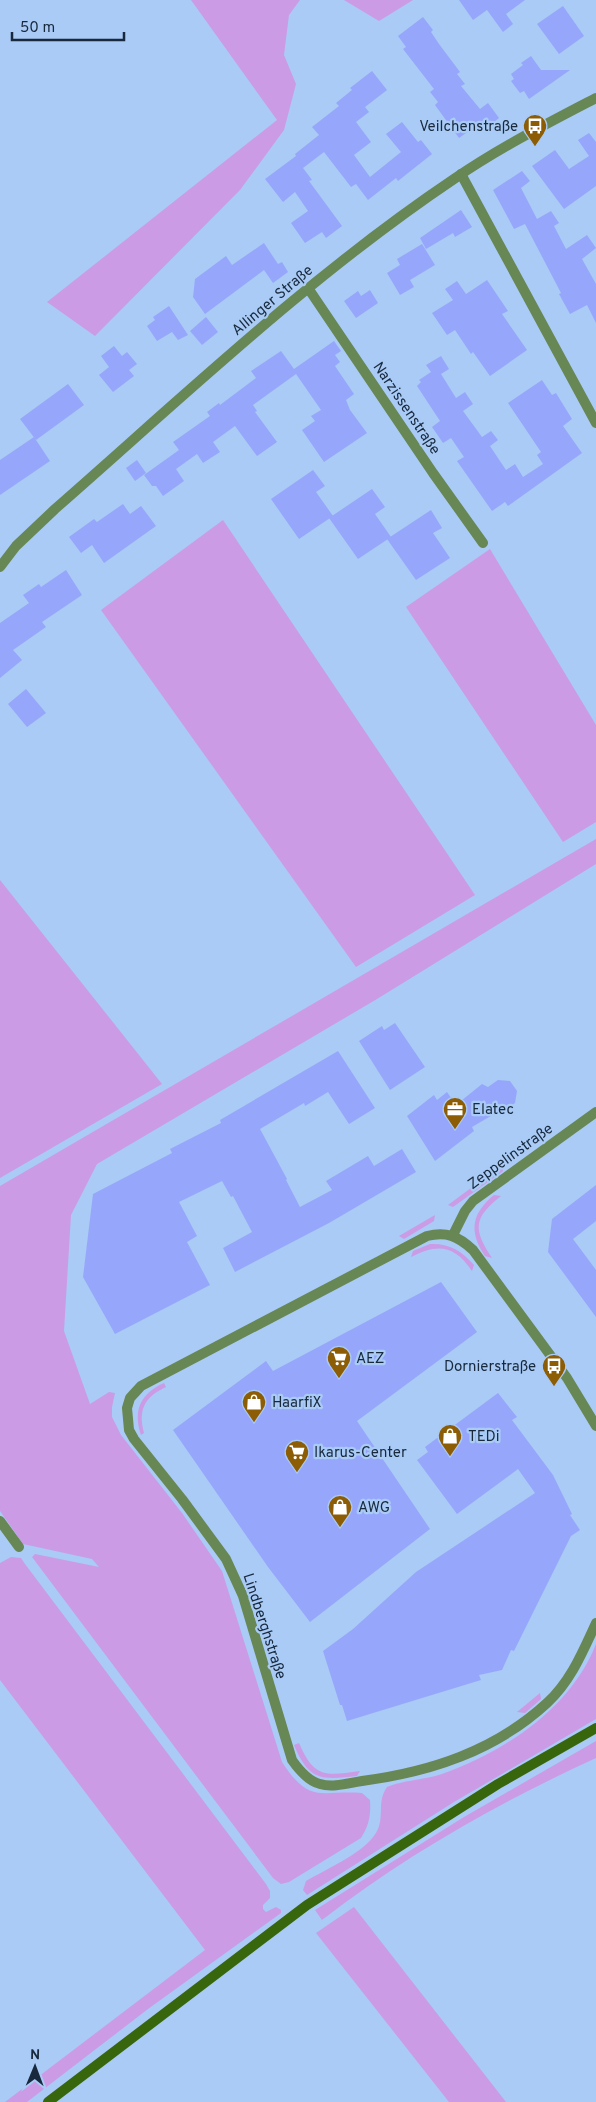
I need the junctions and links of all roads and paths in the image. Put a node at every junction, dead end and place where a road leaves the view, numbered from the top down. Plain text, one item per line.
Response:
1 (596, 98) edge
2 (461, 174) junction
3 (308, 288) junction
4 (596, 423) edge
5 (483, 543) dead end
6 (0, 567) edge
7 (596, 1112) edge
8 (453, 1235) junction
9 (596, 1426) edge
10 (0, 1521) edge
11 (18, 1547) dead end
12 (596, 1623) edge
13 (596, 1728) edge
14 (48, 2102) edge

1 - 2 street, Allinger Straße
2 - 3 street, Allinger Straße
2 - 4 street
3 - 5 street, Narzissenstraße
3 - 6 street, Allinger Straße
7 - 8 street, Zeppelinstraße
8 - 9 street
8 - 12 street, Lindberghstraße
10 - 11 street
13 - 14 street

